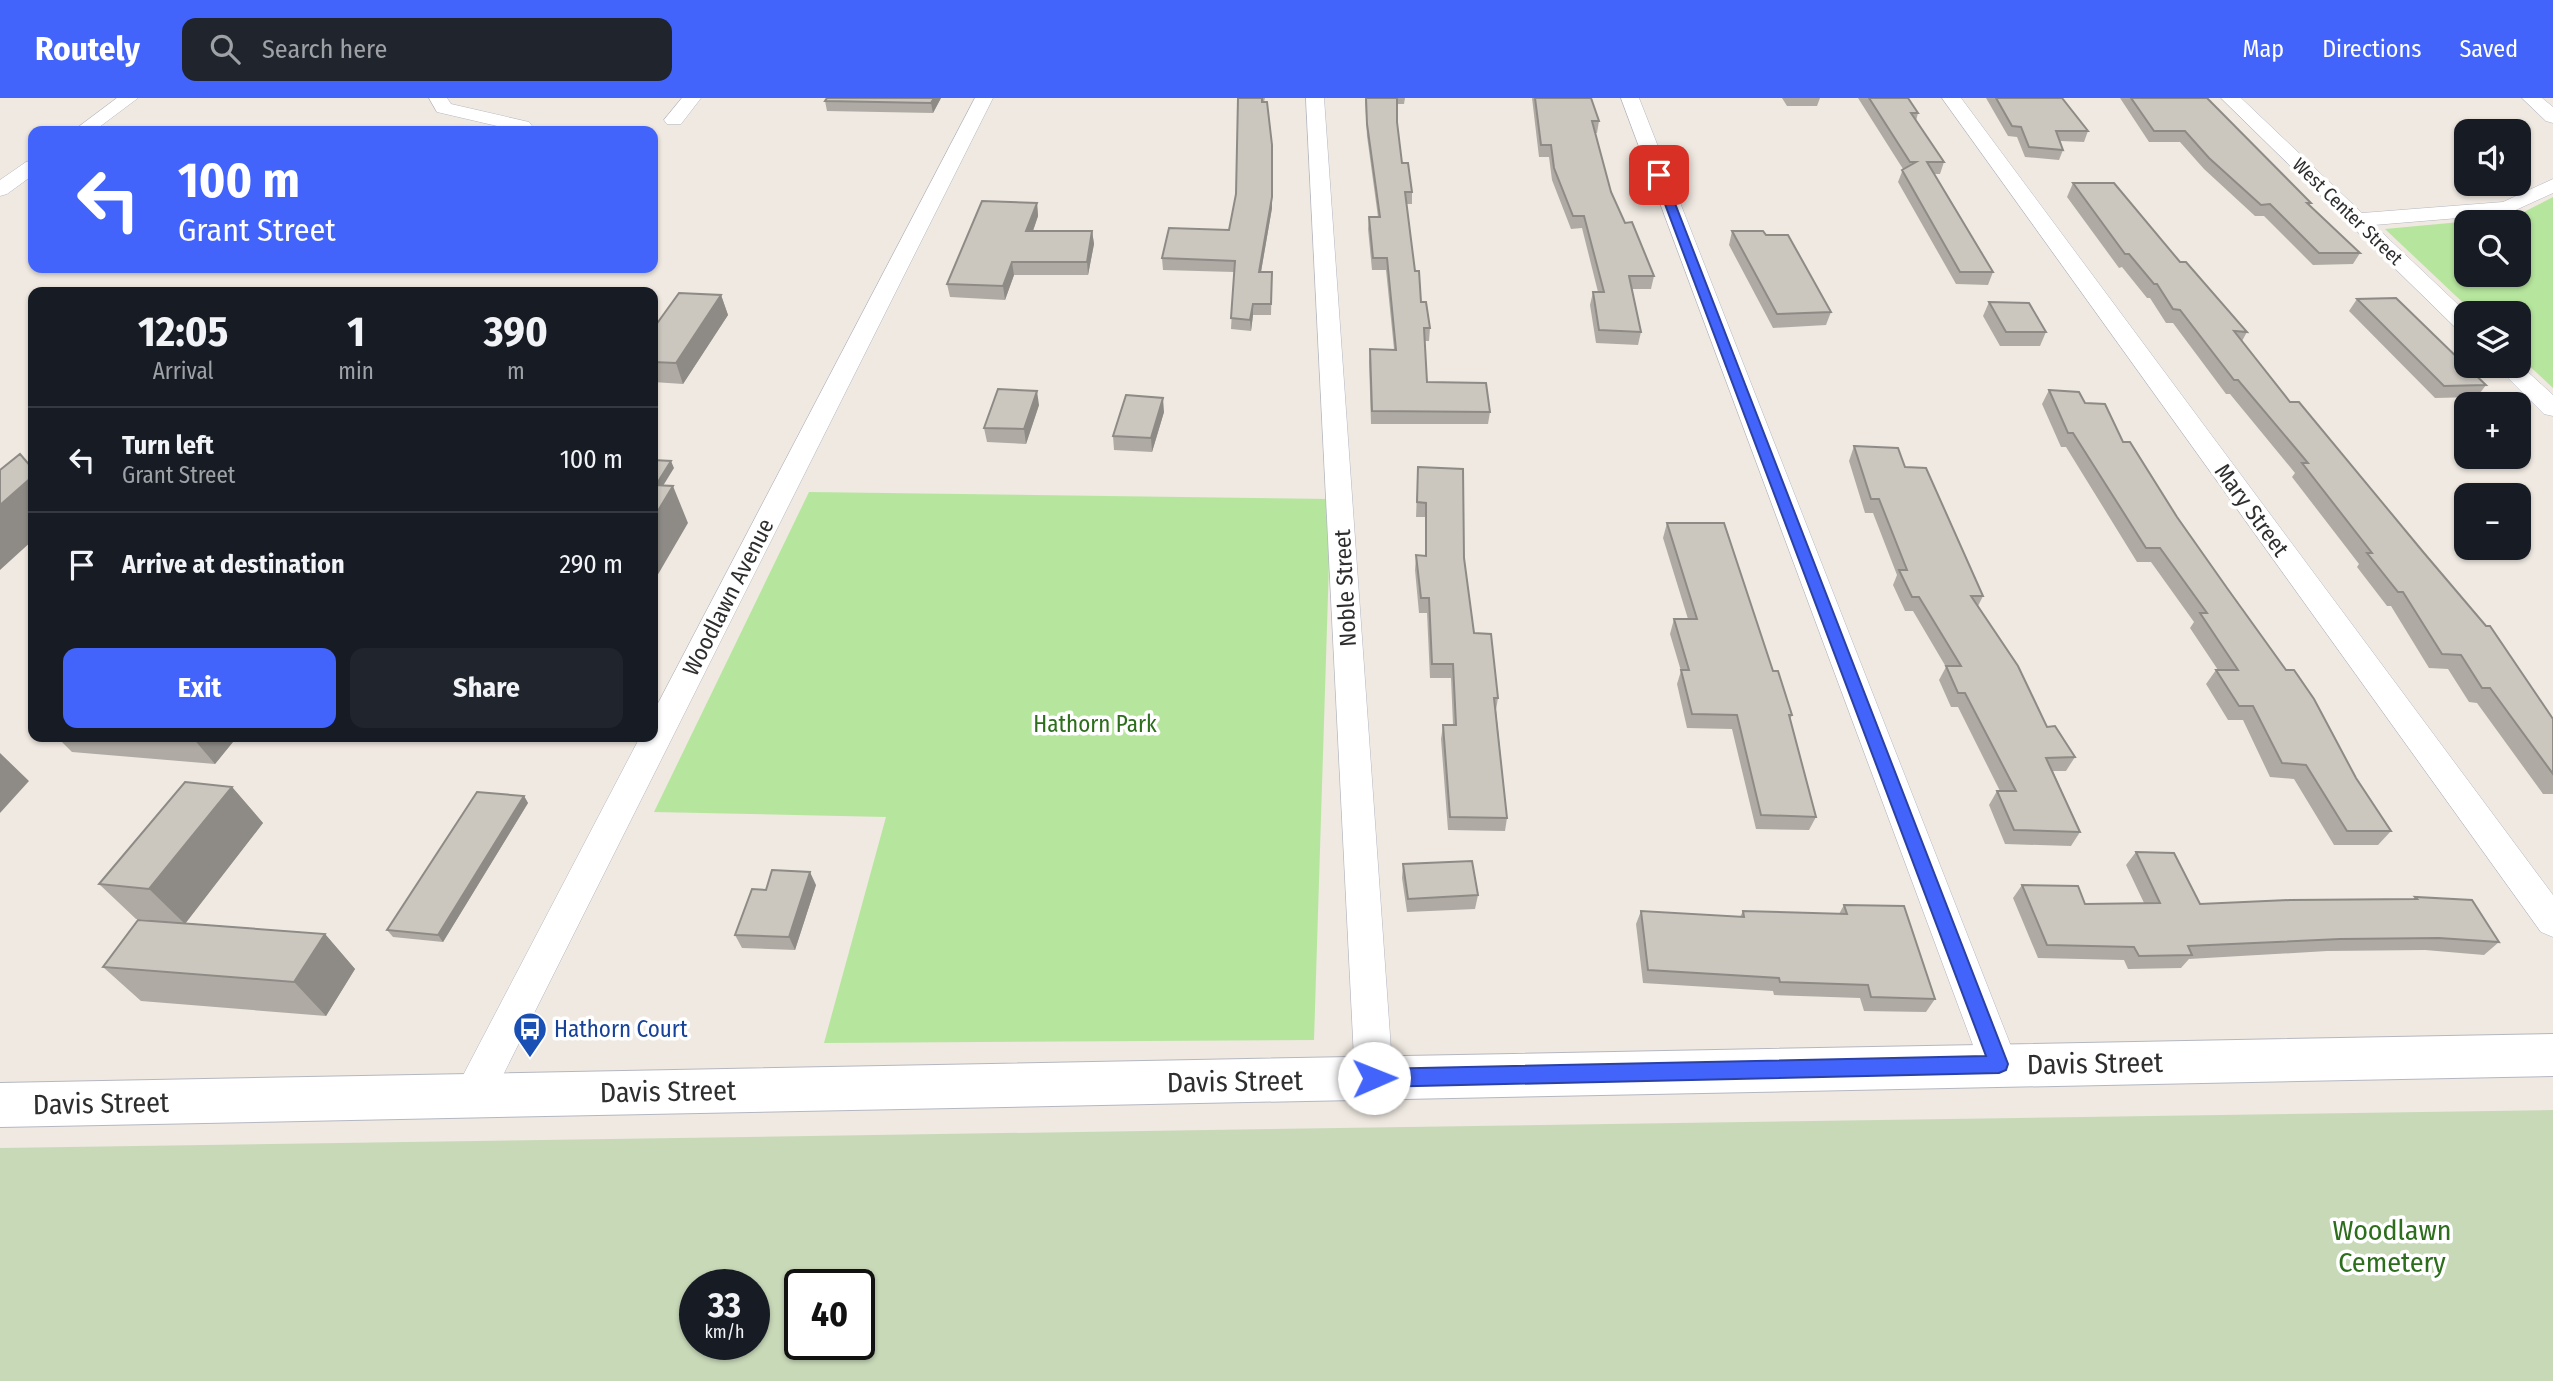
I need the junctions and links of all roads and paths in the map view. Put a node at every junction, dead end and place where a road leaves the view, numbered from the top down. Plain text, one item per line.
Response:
1 (129, 98) edge
2 (438, 98) edge
3 (692, 98) edge
4 (984, 98) edge
5 (1315, 98) edge
6 (1630, 98) edge
7 (1951, 98) edge
8 (2230, 98) edge
9 (2531, 98) edge
10 (2553, 117) edge
11 (674, 120) dead end
12 (89, 126) edge
13 (518, 126) edge
14 (28, 170) edge
15 (2553, 185) edge
16 (0, 190) edge
17 (2356, 220) junction
18 (2454, 314) edge
19 (2521, 378) edge
20 (2553, 409) edge
21 (658, 734) edge
22 (654, 742) edge
23 (2553, 922) edge
24 (2553, 1055) edge
25 (1999, 1064) junction
26 (1374, 1078) junction
27 (473, 1095) junction
28 (0, 1105) edge

1 - 12 street
2 - 13 street
3 - 11 street
4 - 21 street, Woodlawn Avenue
5 - 26 street, Noble Street
6 - 25 street
7 - 23 street, Mary Street
8 - 17 street, West Center Street
9 - 10 street
14 - 16 street
15 - 17 street
17 - 18 street, West Center Street
19 - 20 street
22 - 27 street, Woodlawn Avenue
24 - 25 street, Davis Street
25 - 26 street, Davis Street
26 - 27 street, Davis Street
27 - 28 street, Davis Street

